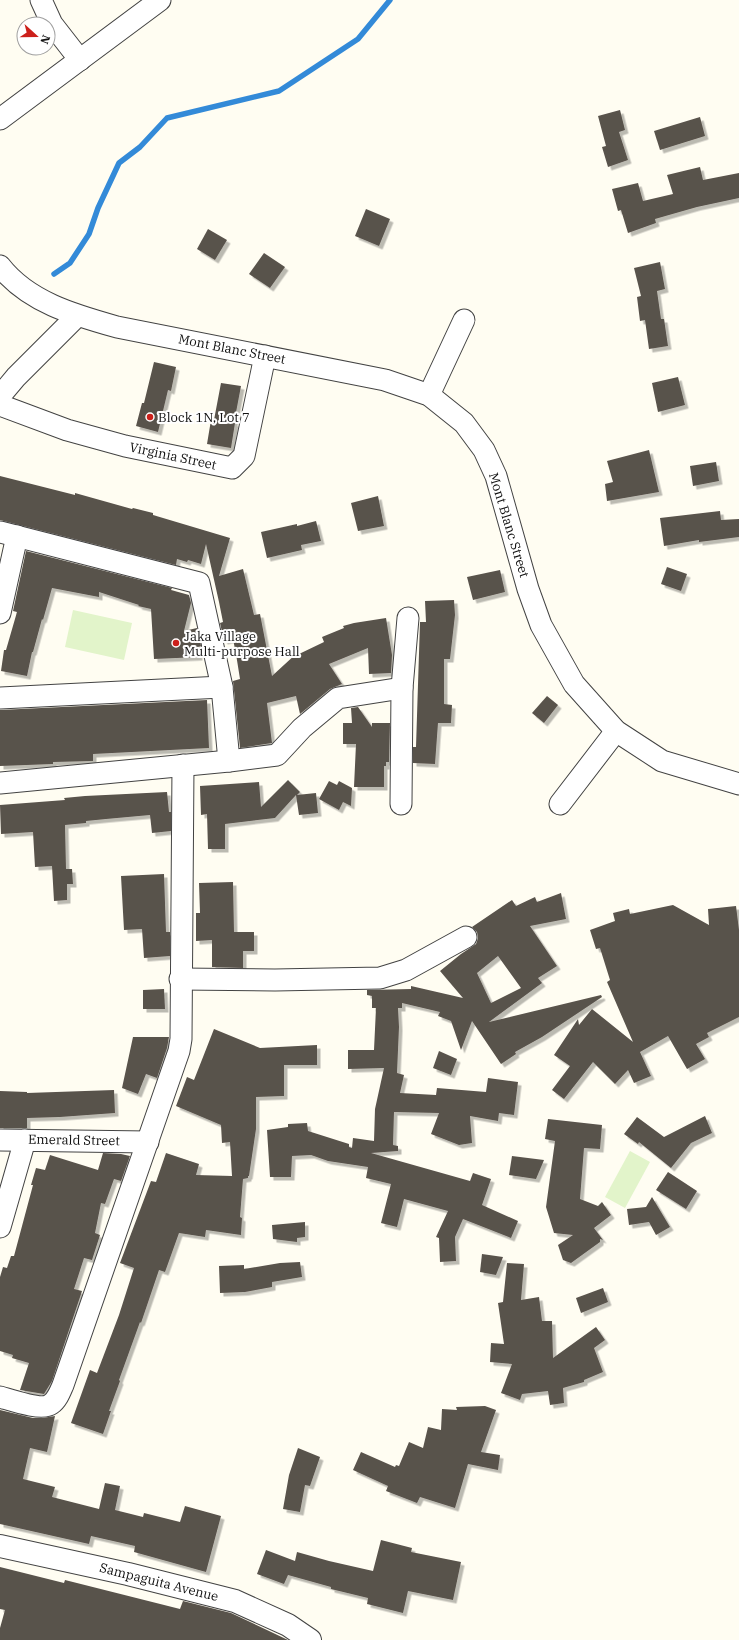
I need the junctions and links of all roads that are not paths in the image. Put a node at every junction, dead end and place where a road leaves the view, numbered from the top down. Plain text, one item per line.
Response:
1 (41, 0) edge
2 (160, 0) edge
3 (80, 60) junction
4 (0, 120) edge
5 (0, 266) edge
6 (77, 316) junction
7 (464, 320) dead end
8 (264, 356) junction
9 (429, 395) junction
10 (0, 396) edge
11 (0, 405) edge
12 (9, 534) edge
13 (0, 613) edge
14 (408, 618) dead end
15 (222, 687) junction
16 (402, 688) junction
17 (0, 698) edge
18 (616, 731) junction
19 (229, 761) junction
20 (183, 765) junction
21 (0, 783) edge
22 (739, 784) edge
23 (401, 804) dead end
24 (560, 804) dead end
25 (466, 937) dead end
26 (180, 979) junction
27 (0, 1140) edge
28 (26, 1140) junction
29 (148, 1142) junction
30 (0, 1227) edge
31 (0, 1397) edge
32 (0, 1546) edge
33 (310, 1640) edge

1 - 3 street
2 - 3 street
3 - 4 street
5 - 6 street, Mont Blanc Street
6 - 8 street, Mont Blanc Street
6 - 10 street
7 - 9 street
8 - 9 street, Mont Blanc Street
8 - 11 street, Virginia Street
9 - 18 street, Mont Blanc Street
12 - 13 street
12 - 15 street
14 - 16 street
15 - 17 street
15 - 19 street
16 - 19 street
16 - 23 street
18 - 22 street, Mont Blanc Street
18 - 24 street
19 - 20 street
20 - 21 street
20 - 26 street
25 - 26 street
26 - 29 street
27 - 28 street, Emerald Street
28 - 29 street, Emerald Street
28 - 30 street
29 - 31 street
32 - 33 street, Sampaguita Avenue

